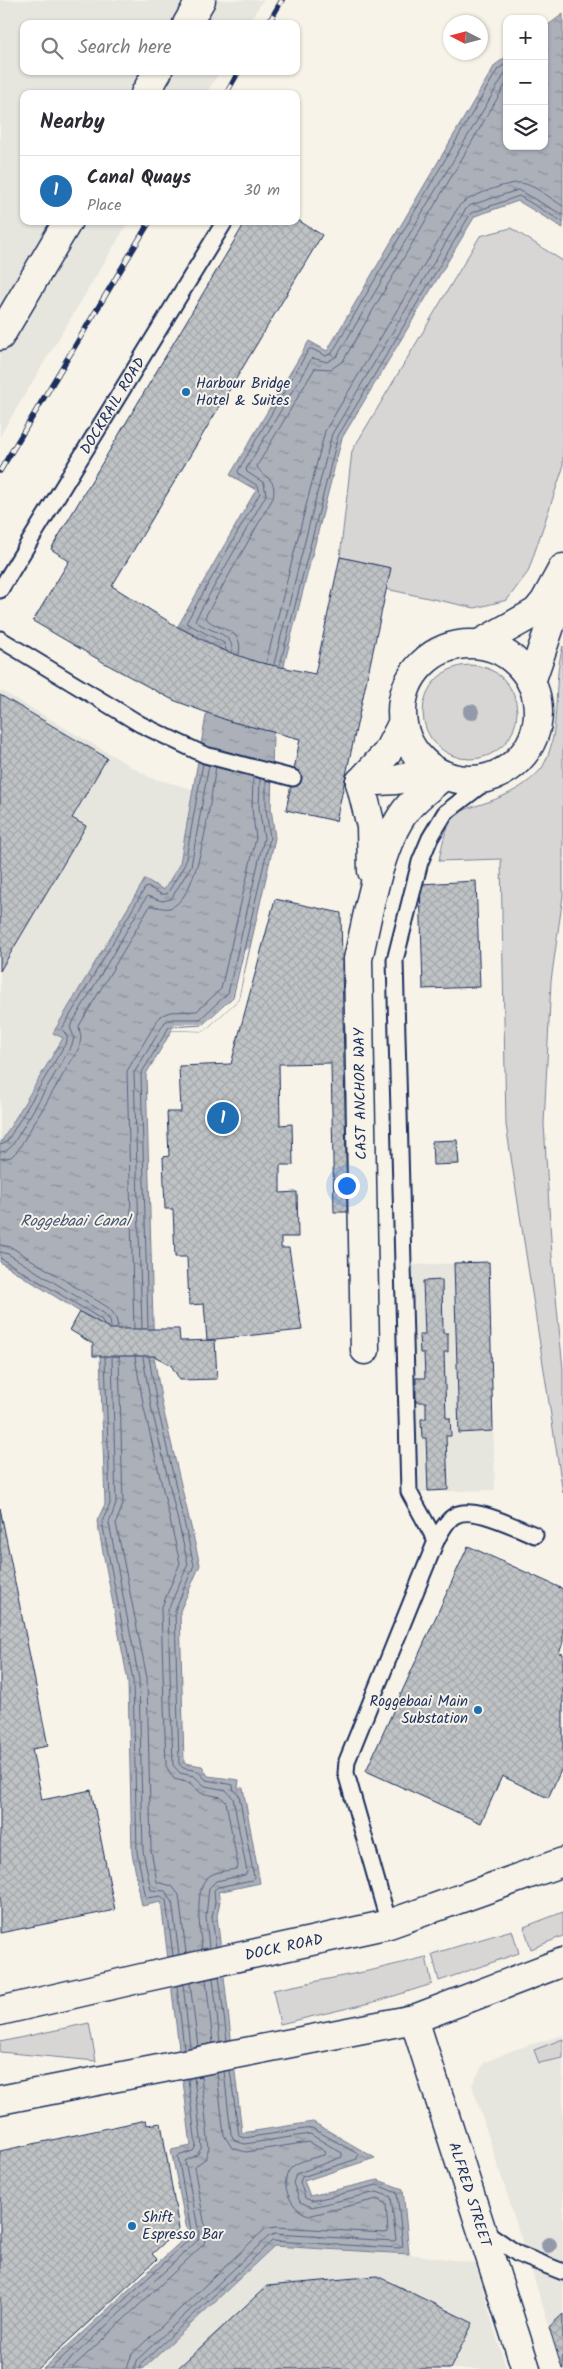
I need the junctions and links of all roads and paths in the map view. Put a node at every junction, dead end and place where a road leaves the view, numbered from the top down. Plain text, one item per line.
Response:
1 (201, 0) edge
2 (189, 20) edge
3 (156, 75) edge
4 (147, 90) edge
5 (66, 225) edge
6 (223, 225) edge
7 (0, 336) edge
8 (563, 568) edge
9 (563, 587) edge
10 (0, 590) edge
11 (0, 639) edge
12 (479, 644) junction
13 (531, 682) junction
14 (402, 724) junction
15 (438, 773) junction
16 (286, 776) dead end
17 (489, 779) junction
18 (352, 782) junction
19 (372, 899) junction
20 (364, 1350) dead end
21 (535, 1535) dead end
22 (436, 1541) junction
23 (563, 1862) edge
24 (388, 1924) junction
25 (563, 1962) edge
26 (0, 2011) edge
27 (414, 2019) junction
28 (0, 2100) edge
29 (480, 2228) junction
30 (563, 2272) edge
31 (526, 2369) edge

1 - 2 street
3 - 4 street
5 - 7 street
6 - 10 lane, DOCKRAIL ROAD
8 - 12 street
9 - 13 street
11 - 16 lane
12 - 13 street
12 - 14 street
13 - 17 street
14 - 15 street
14 - 18 street
15 - 17 street
15 - 18 street
15 - 19 street, CAST ANCHOR WAY
17 - 22 lane
18 - 19 street, CAST ANCHOR WAY
19 - 20 street, CAST ANCHOR WAY
21 - 22 lane
22 - 24 lane
23 - 24 street, DOCK ROAD
24 - 26 street, DOCK ROAD
25 - 27 street
27 - 28 street
27 - 29 street, ALFRED STREET
29 - 30 lane
29 - 31 street, ALFRED STREET

